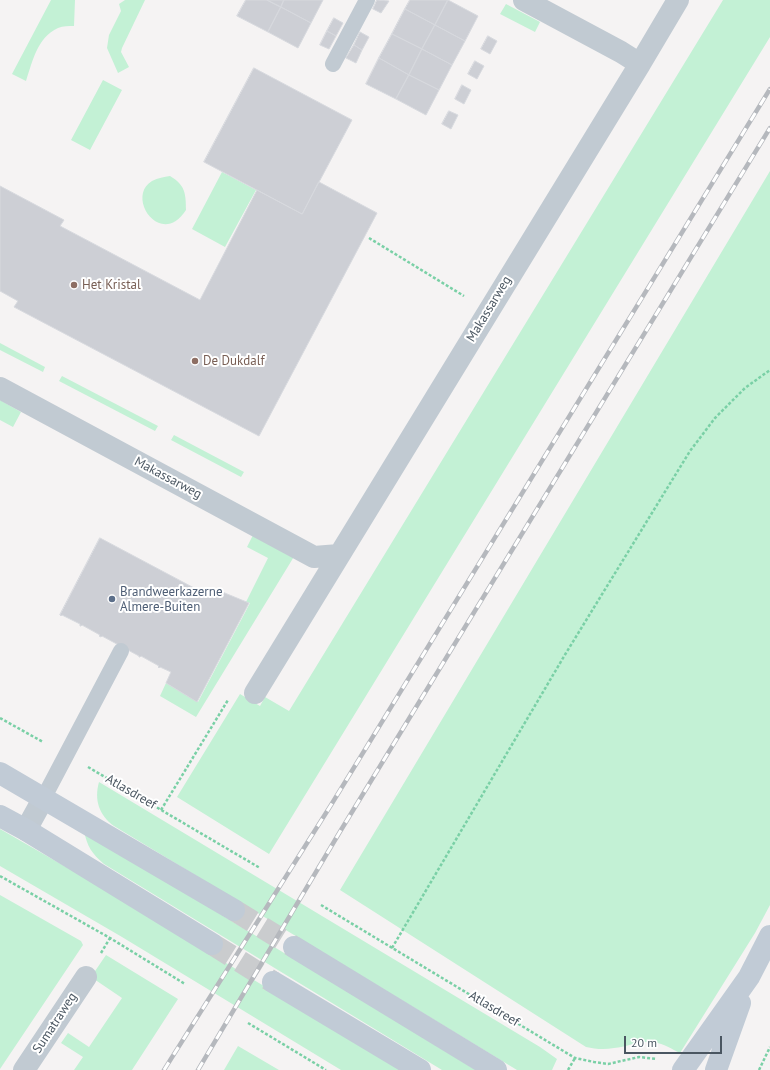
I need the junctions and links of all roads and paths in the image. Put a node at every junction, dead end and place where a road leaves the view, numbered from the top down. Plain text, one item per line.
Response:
1 (367, 0) edge
2 (524, 0) edge
3 (678, 0) edge
4 (333, 64) dead end
5 (640, 64) junction
6 (369, 238) dead end
7 (489, 310) junction
8 (770, 370) edge
9 (0, 388) edge
10 (339, 555) junction
11 (121, 651) dead end
12 (255, 693) dead end
13 (0, 718) edge
14 (66, 755) junction
15 (0, 773) edge
16 (43, 799) junction
17 (0, 816) edge
18 (26, 830) junction
19 (260, 868) dead end
20 (0, 876) edge
21 (321, 905) dead end
22 (234, 910) tunnel mouth
23 (770, 936) edge
24 (212, 944) tunnel mouth
25 (294, 947) tunnel mouth
26 (392, 948) junction
27 (86, 977) dead end
28 (749, 977) junction
29 (273, 982) tunnel mouth
30 (185, 984) dead end
31 (248, 1023) dead end
32 (770, 1047) edge
33 (575, 1058) junction
34 (660, 1060) dead end
35 (24, 1070) edge
36 (326, 1070) edge
37 (420, 1070) edge
38 (496, 1070) edge
39 (568, 1070) edge
40 (683, 1070) edge
41 (716, 1070) edge
42 (759, 1070) edge

1 - 4 lane
2 - 5 street
3 - 5 street, Makassarweg
5 - 7 street, Makassarweg
6 - 7 path
7 - 10 street, Makassarweg
8 - 26 path
9 - 10 street, Makassarweg
10 - 12 street, Makassarweg
11 - 14 lane
13 - 14 path, Atlasdreef
14 - 16 lane
14 - 19 path, Atlasdreef
15 - 16 main road
16 - 18 street
16 - 22 main road
17 - 18 main road
18 - 24 main road
20 - 30 path
21 - 26 path, Atlasdreef
23 - 28 main road
25 - 38 main road
26 - 33 path, Atlasdreef
27 - 35 street, Sumatraweg
28 - 40 main road
28 - 41 main road
29 - 37 main road
31 - 36 path
32 - 42 path
33 - 34 path, Atlasdreef
33 - 39 path

